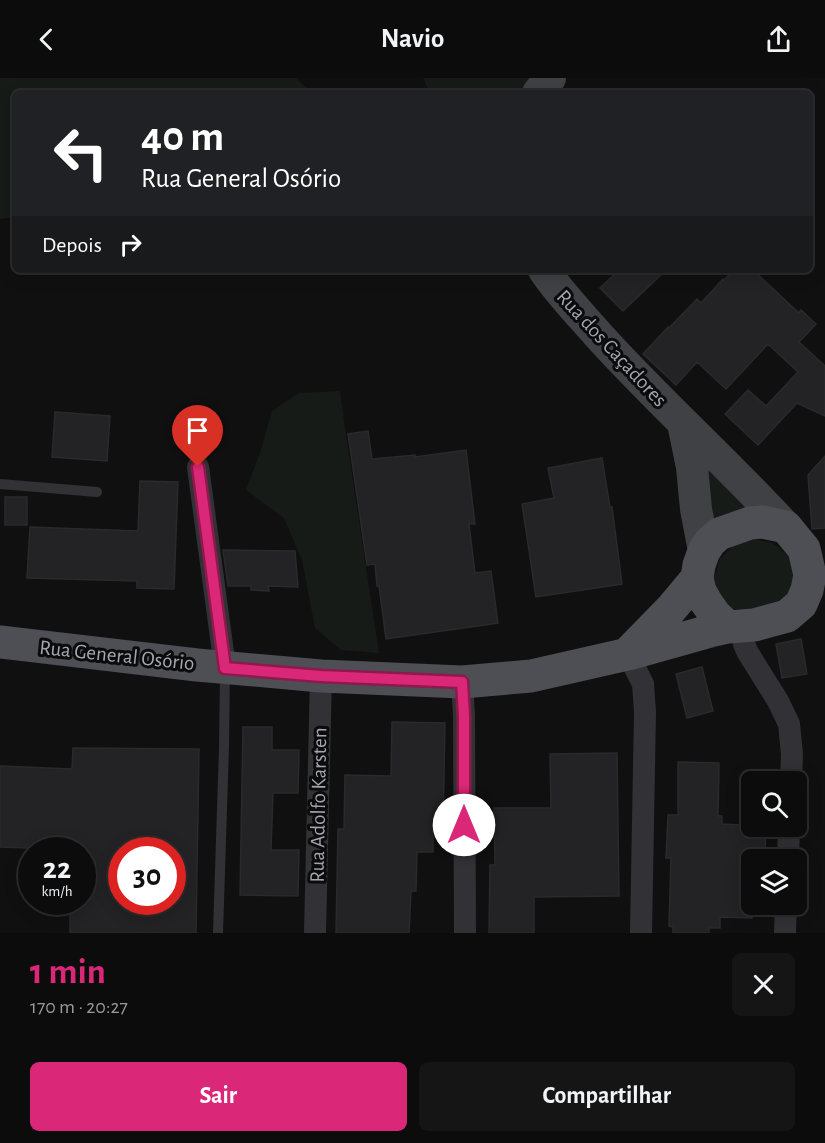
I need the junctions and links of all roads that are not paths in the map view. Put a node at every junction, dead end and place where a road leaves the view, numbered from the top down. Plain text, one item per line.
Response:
1 (550, 78) edge
2 (540, 90) edge
3 (546, 273) edge
4 (683, 423) junction
5 (198, 467) dead end
6 (0, 484) edge
7 (97, 492) dead end
8 (805, 546) edge
9 (701, 565) junction
10 (825, 610) edge
11 (787, 616) junction
12 (734, 627) junction
13 (6, 647) edge
14 (627, 654) junction
15 (225, 668) junction
16 (321, 676) junction
17 (462, 682) junction
18 (791, 771) edge
19 (786, 915) edge
20 (218, 933) edge
21 (315, 933) edge
22 (465, 933) edge
23 (641, 933) edge
24 (785, 933) edge

1 - 2 main road
3 - 4 main road, Rua dos Caçadores
4 - 8 main road, Rua dos Caçadores
4 - 9 main road, Rua dos Caçadores
5 - 15 street
6 - 7 lane
8 - 9 main road
8 - 11 main road
9 - 12 main road
9 - 14 main road
10 - 11 main road
11 - 12 main road
12 - 14 main road, Rua General Osório
12 - 18 street
13 - 15 main road, Rua General Osório
14 - 17 main road, Rua General Osório
14 - 23 street
15 - 16 main road, Rua General Osório
15 - 20 lane
16 - 17 main road, Rua General Osório
16 - 21 street, Rua Adolfo Karsten
17 - 22 street
19 - 24 street

